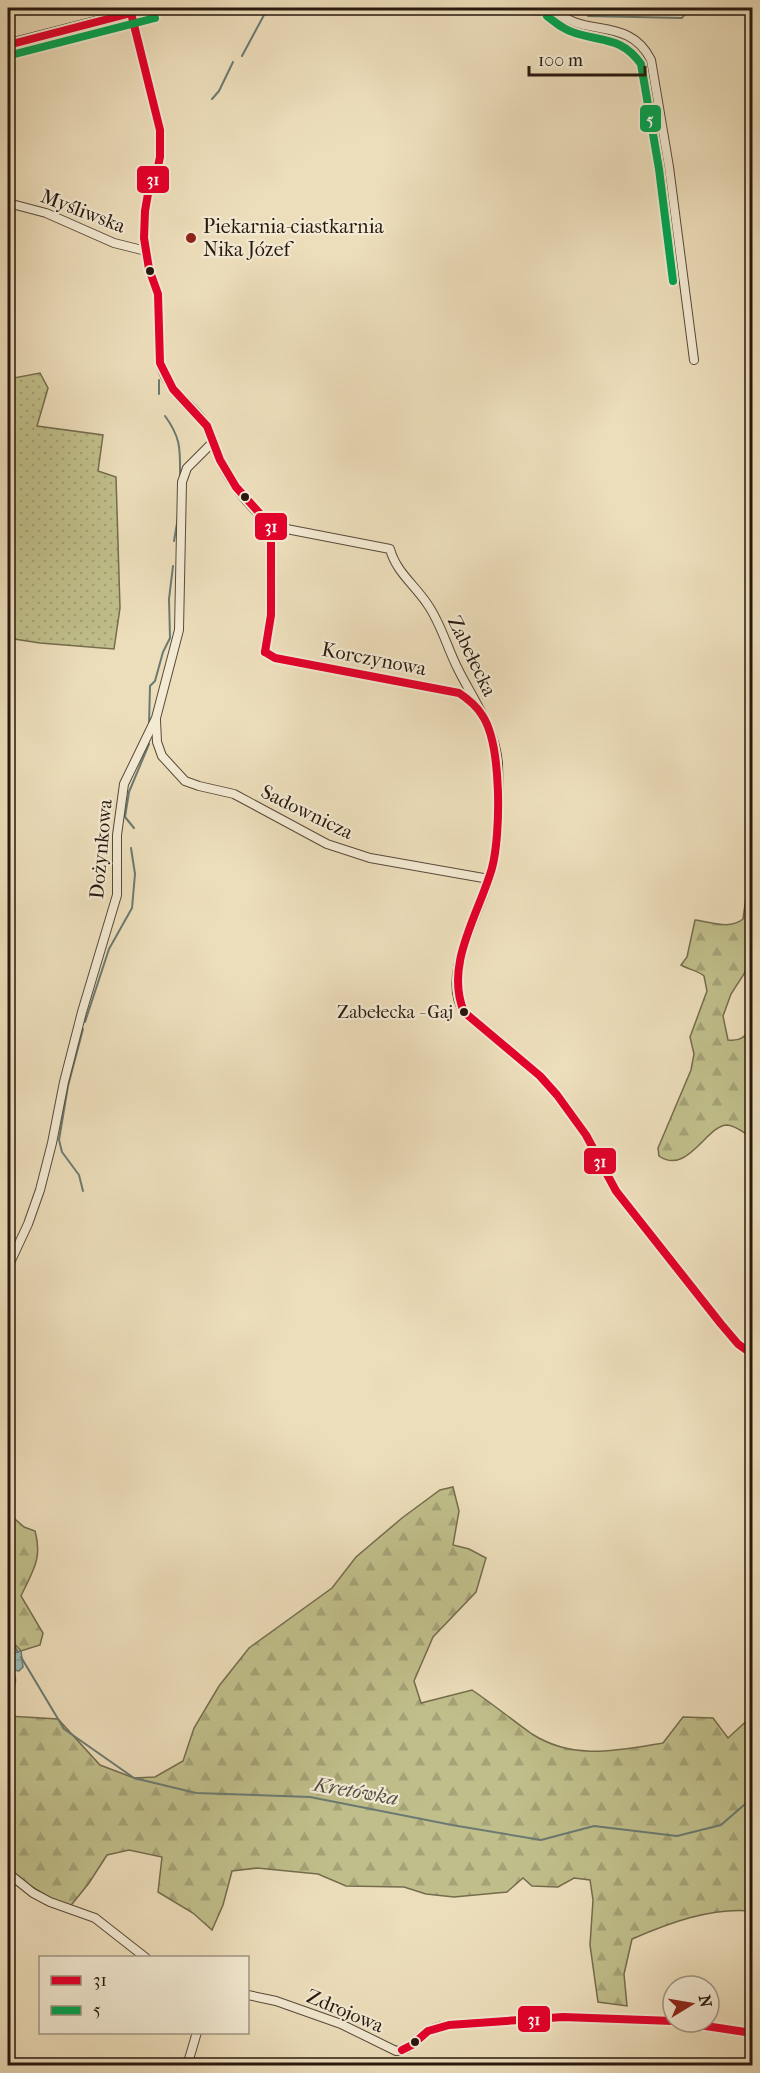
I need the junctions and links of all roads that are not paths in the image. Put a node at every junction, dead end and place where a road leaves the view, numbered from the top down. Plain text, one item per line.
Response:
1 (152, 8) edge
2 (554, 8) edge
3 (132, 13) junction
4 (8, 45) edge
5 (8, 203) edge
6 (146, 251) junction
7 (694, 360) dead end
8 (213, 442) junction
9 (271, 526) junction
10 (474, 702) junction
11 (156, 718) junction
12 (489, 879) junction
13 (8, 1267) edge
14 (753, 1354) edge
15 (8, 1873) edge
16 (143, 1956) edge
17 (249, 1995) edge
18 (661, 2021) edge
19 (721, 2028) edge
20 (753, 2033) edge
21 (195, 2034) edge
22 (187, 2066) edge

1 - 3 main road
2 - 7 street
3 - 4 main road
3 - 6 street, Myśliwska
5 - 6 street, Myśliwska
6 - 8 street, Myśliwska
8 - 9 street
8 - 11 street, Dożynkowa
9 - 10 street, Zabełecka
9 - 10 street, Korczynowa
10 - 12 street, Zabełecka
11 - 12 street, Sadownicza
11 - 13 street, Dożynkowa
12 - 14 street, Zabełecka
15 - 16 street
17 - 18 street, Zdrojowa
19 - 20 street
21 - 22 street

